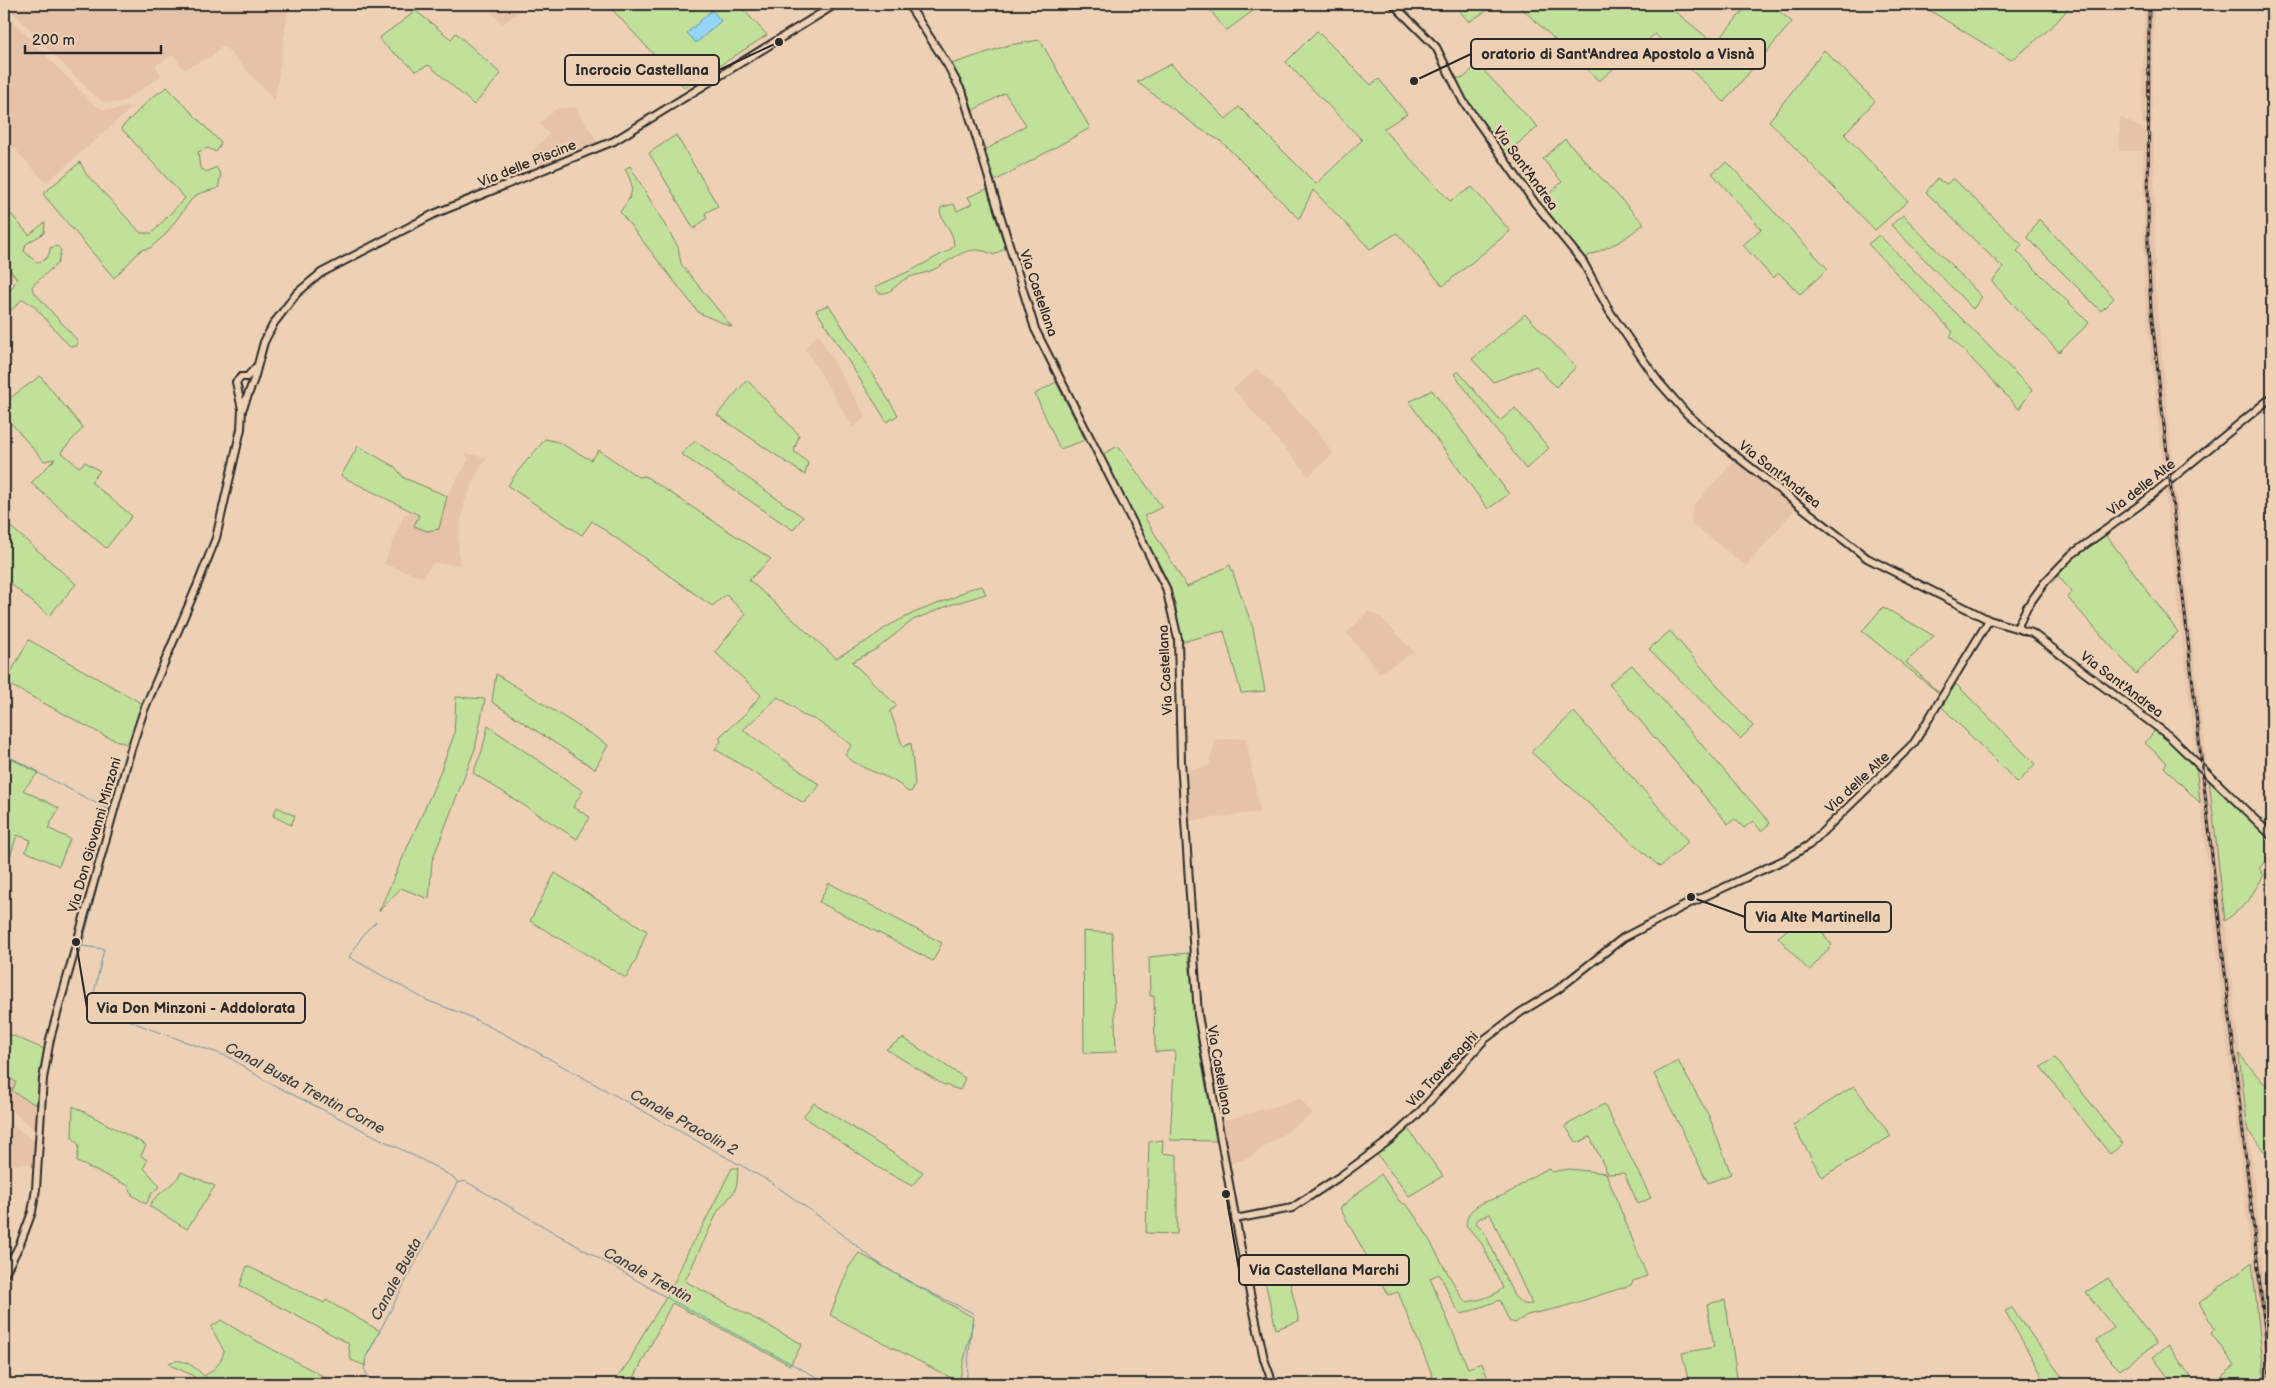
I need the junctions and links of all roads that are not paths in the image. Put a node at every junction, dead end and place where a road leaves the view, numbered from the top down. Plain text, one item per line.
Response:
1 (836, 4) edge
2 (908, 4) edge
3 (1394, 4) edge
4 (249, 380) junction
5 (238, 391) junction
6 (249, 391) junction
7 (2272, 397) edge
8 (242, 409) junction
9 (1989, 620) junction
10 (2017, 628) junction
11 (2272, 836) edge
12 (1688, 904) joint
13 (1235, 1219) junction
14 (4, 1275) edge
15 (1273, 1384) edge

1 - 4 street, Via delle Piscine
2 - 13 street, Via Castellana
3 - 9 street, Via Sant'Andrea
4 - 5 street, Via delle Piscine
4 - 6 street, Via delle Piscine
5 - 6 street
5 - 8 street
6 - 8 street, Via delle Piscine
7 - 10 street, Via delle Alte
8 - 14 street, Via Don Giovanni Minzoni
9 - 10 street, Via Sant'Andrea
9 - 12 street, Via delle Alte
10 - 11 street, Via Sant'Andrea
12 - 13 street, Via Traversaghi
13 - 15 street, Via Castellana

